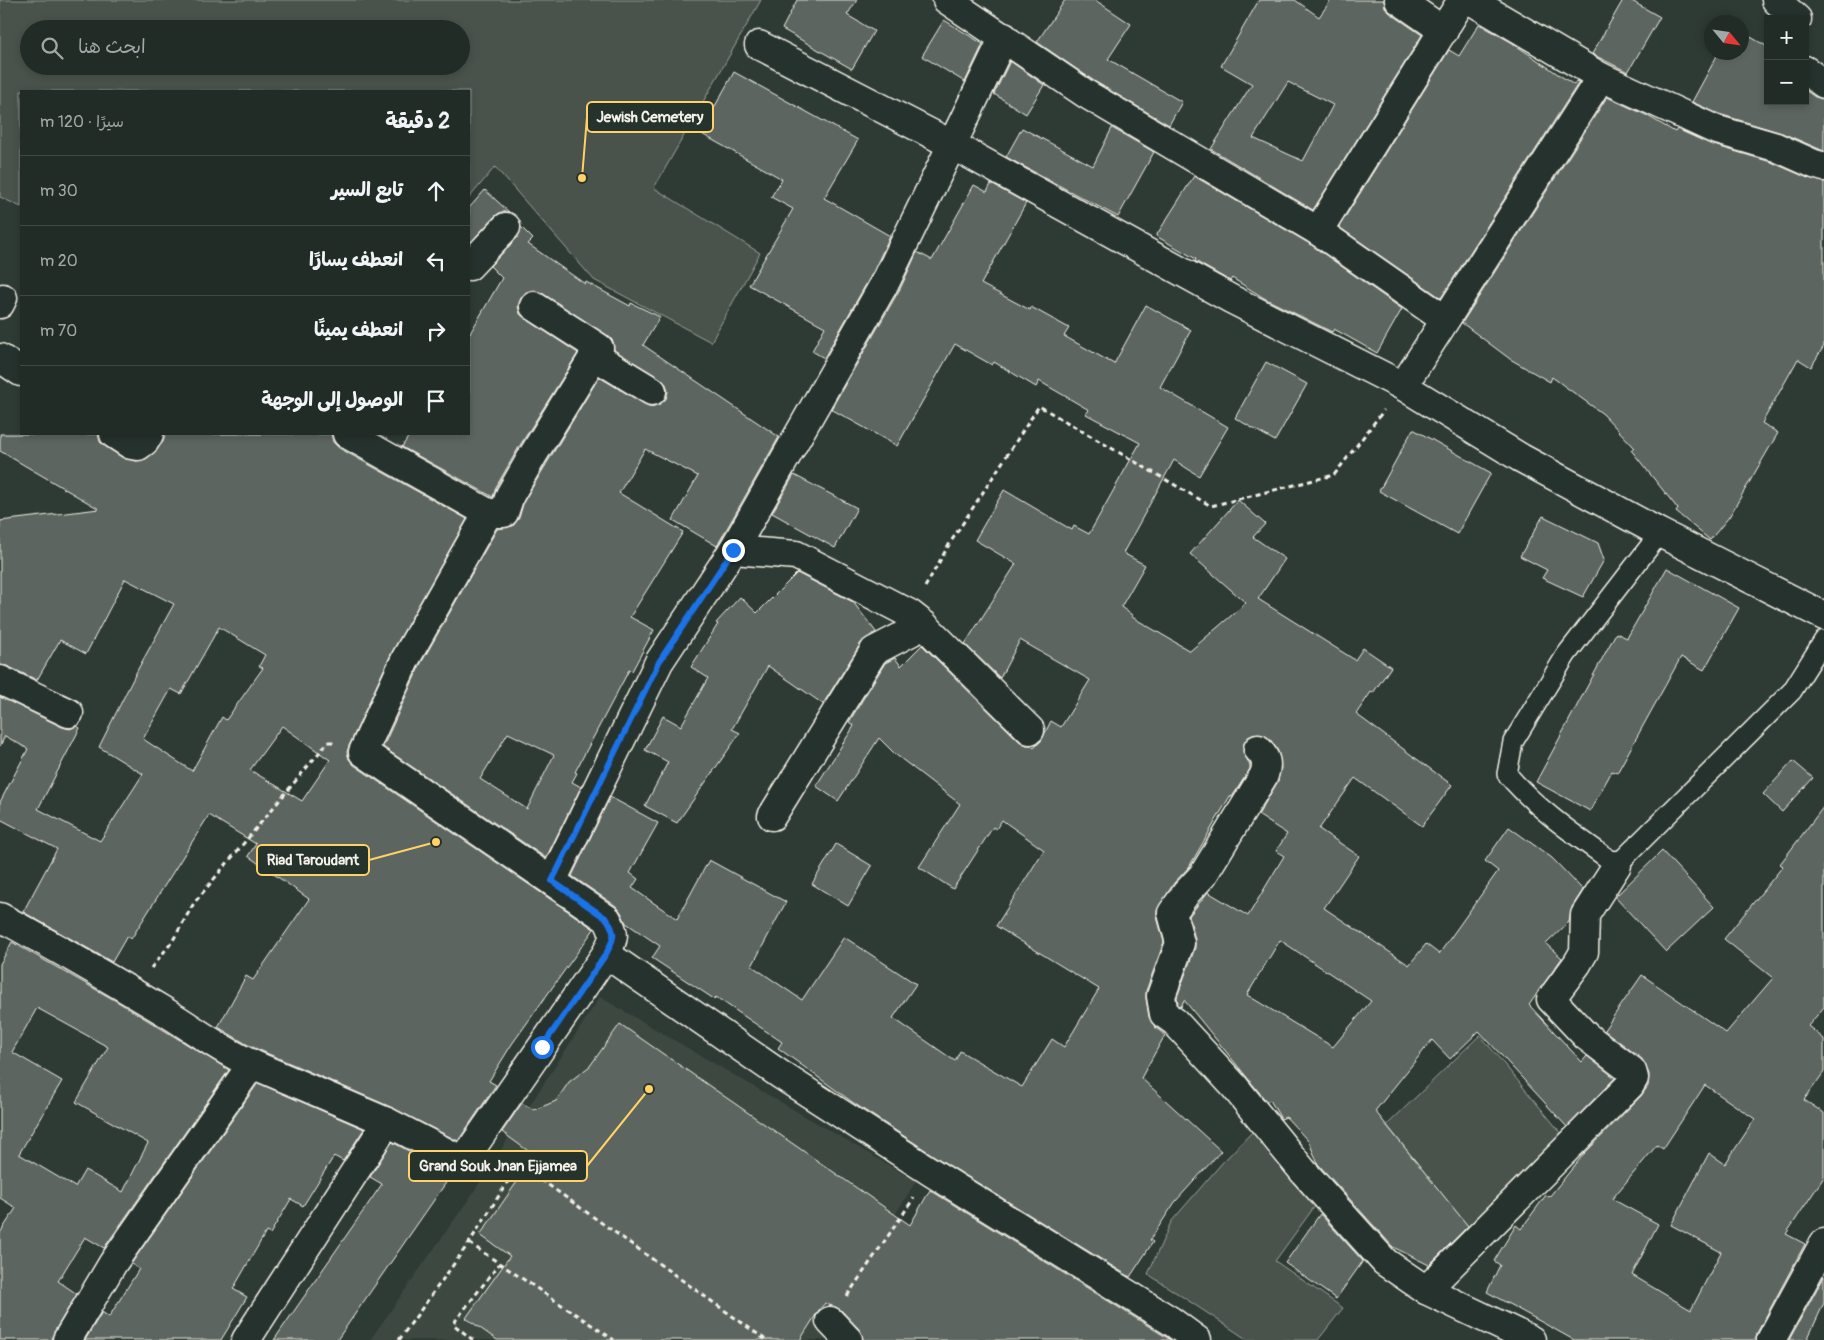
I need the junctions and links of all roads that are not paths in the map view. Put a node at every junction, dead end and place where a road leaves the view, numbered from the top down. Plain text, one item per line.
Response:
1 (947, 0) edge
2 (1399, 0) edge
3 (1462, 0) edge
4 (1470, 0) edge
5 (1776, 0) edge
6 (1792, 15) edge
7 (1444, 31) junction
8 (1004, 37) junction
9 (759, 45) dead end
10 (1809, 73) edge
11 (1601, 77) junction
12 (1824, 84) edge
13 (951, 144) junction
14 (1824, 167) edge
15 (506, 227) dead end
16 (1318, 231) junction
17 (470, 265) edge
18 (534, 306) dead end
19 (1444, 319) junction
20 (593, 355) junction
21 (0, 358) edge
22 (20, 371) edge
23 (1403, 386) junction
24 (652, 391) dead end
25 (116, 435) edge
26 (148, 435) edge
27 (352, 435) edge
28 (392, 444) edge
29 (488, 513) junction
30 (1660, 533) junction
31 (733, 550) junction
32 (1824, 616) edge
33 (917, 620) junction
34 (1824, 640) edge
35 (0, 680) edge
36 (68, 713) dead end
37 (1030, 730) dead end
38 (1258, 748) dead end
39 (772, 816) dead end
40 (1617, 865) junction
41 (552, 881) junction
42 (0, 917) edge
43 (606, 954) junction
44 (252, 1064) junction
45 (388, 1122) junction
46 (1824, 1243) edge
47 (1426, 1290) junction
48 (67, 1340) edge
49 (246, 1340) edge
50 (1198, 1340) edge
51 (1531, 1340) edge
52 (1771, 1340) edge

1 - 8 street
2 - 7 street
3 - 7 street
4 - 11 street
5 - 6 street
7 - 16 street
8 - 13 street
8 - 16 street
9 - 13 street
10 - 12 street
11 - 14 street
11 - 19 street
13 - 23 street
13 - 31 street
15 - 17 street
16 - 19 street
18 - 20 street
19 - 23 street
20 - 24 street
20 - 29 street
21 - 22 street
23 - 30 street
25 - 26 street
27 - 28 street
28 - 29 street
29 - 41 street
30 - 32 street
30 - 40 lane
31 - 33 street
31 - 41 street
33 - 37 street
33 - 39 street
34 - 40 lane
35 - 36 street
38 - 47 street
40 - 47 street
41 - 43 street
42 - 44 street
43 - 45 street
43 - 50 street
44 - 45 street
44 - 48 street
45 - 49 street
46 - 52 street
47 - 51 street

